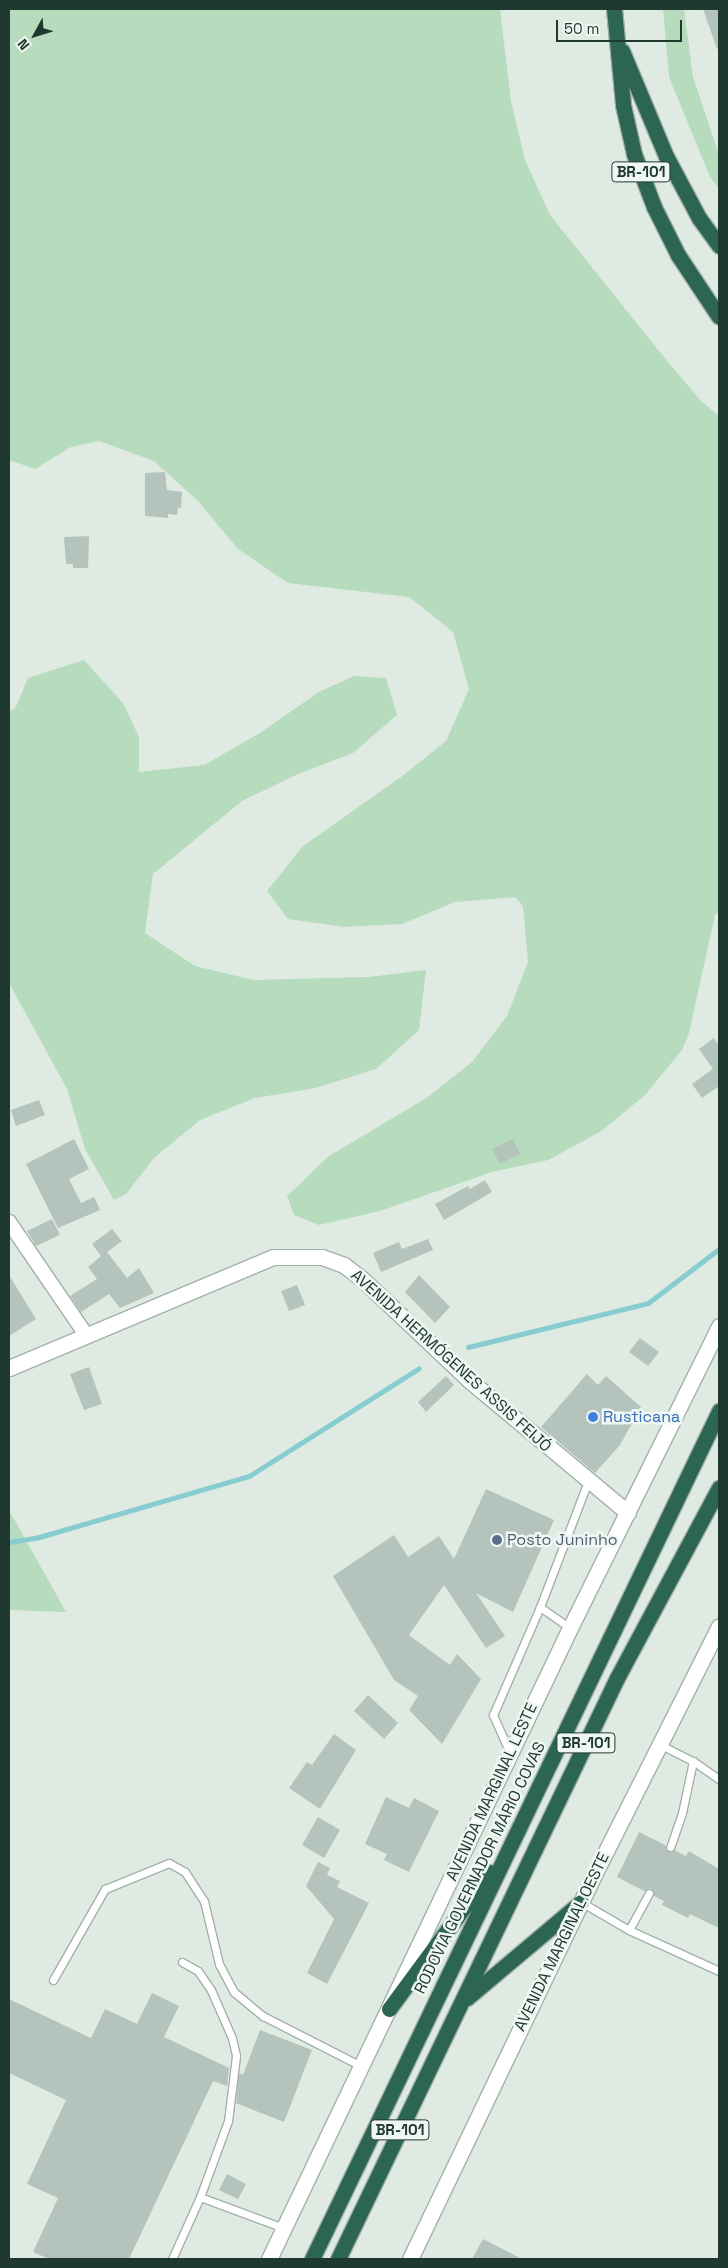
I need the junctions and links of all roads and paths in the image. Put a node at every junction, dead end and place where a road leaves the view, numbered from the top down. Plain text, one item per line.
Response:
1 (614, 9) edge
2 (614, 33) junction
3 (719, 246) edge
4 (719, 317) edge
5 (9, 1222) edge
6 (719, 1326) edge
7 (86, 1335) junction
8 (9, 1368) edge
9 (719, 1410) edge
10 (588, 1481) junction
11 (719, 1488) edge
12 (628, 1513) junction
13 (540, 1607) junction
14 (719, 1626) edge
15 (570, 1628) junction
16 (659, 1744) junction
17 (510, 1754) junction
18 (692, 1761) junction
19 (719, 1779) edge
20 (511, 1843) junction
21 (670, 1848) dead end
22 (650, 1893) dead end
23 (581, 1902) junction
24 (629, 1930) junction
25 (182, 1962) dead end
26 (719, 1971) edge
27 (53, 1980) dead end
28 (462, 2002) junction
29 (389, 2009) junction
30 (361, 2067) junction
31 (200, 2197) junction
32 (285, 2228) junction
33 (172, 2259) edge
34 (269, 2259) edge
35 (312, 2259) edge
36 (338, 2259) edge
37 (410, 2259) edge

1 - 2 highway, BR-101
2 - 3 highway
2 - 4 highway, BR-101
5 - 7 street
6 - 12 main road, AVENIDA MARGINAL LESTE
7 - 8 main road, AVENIDA HERMÓGENES ASSIS FEIJÓ
7 - 10 main road, AVENIDA HERMÓGENES ASSIS FEIJÓ
9 - 20 highway, RODOVIA GOVERNADOR MÁRIO COVAS / BR-101
10 - 12 main road, AVENIDA HERMÓGENES ASSIS FEIJÓ
10 - 13 lane
11 - 28 highway, BR-101
12 - 15 main road, AVENIDA MARGINAL LESTE
13 - 15 lane
13 - 17 lane
14 - 16 main road, AVENIDA MARGINAL OESTE
15 - 17 main road, AVENIDA MARGINAL LESTE
16 - 18 lane
16 - 23 main road, AVENIDA MARGINAL OESTE
17 - 29 main road, AVENIDA MARGINAL LESTE
18 - 19 lane
18 - 21 lane
20 - 29 highway
20 - 35 highway, RODOVIA GOVERNADOR MÁRIO COVAS / BR-101
22 - 24 lane
23 - 24 lane
23 - 28 highway
23 - 37 main road, AVENIDA MARGINAL OESTE
24 - 26 lane
25 - 31 lane
27 - 30 lane
28 - 36 highway, BR-101
29 - 30 main road, AVENIDA MARGINAL LESTE
30 - 32 main road, AVENIDA MARGINAL LESTE
31 - 32 lane
31 - 33 lane
32 - 34 main road, AVENIDA MARGINAL LESTE

